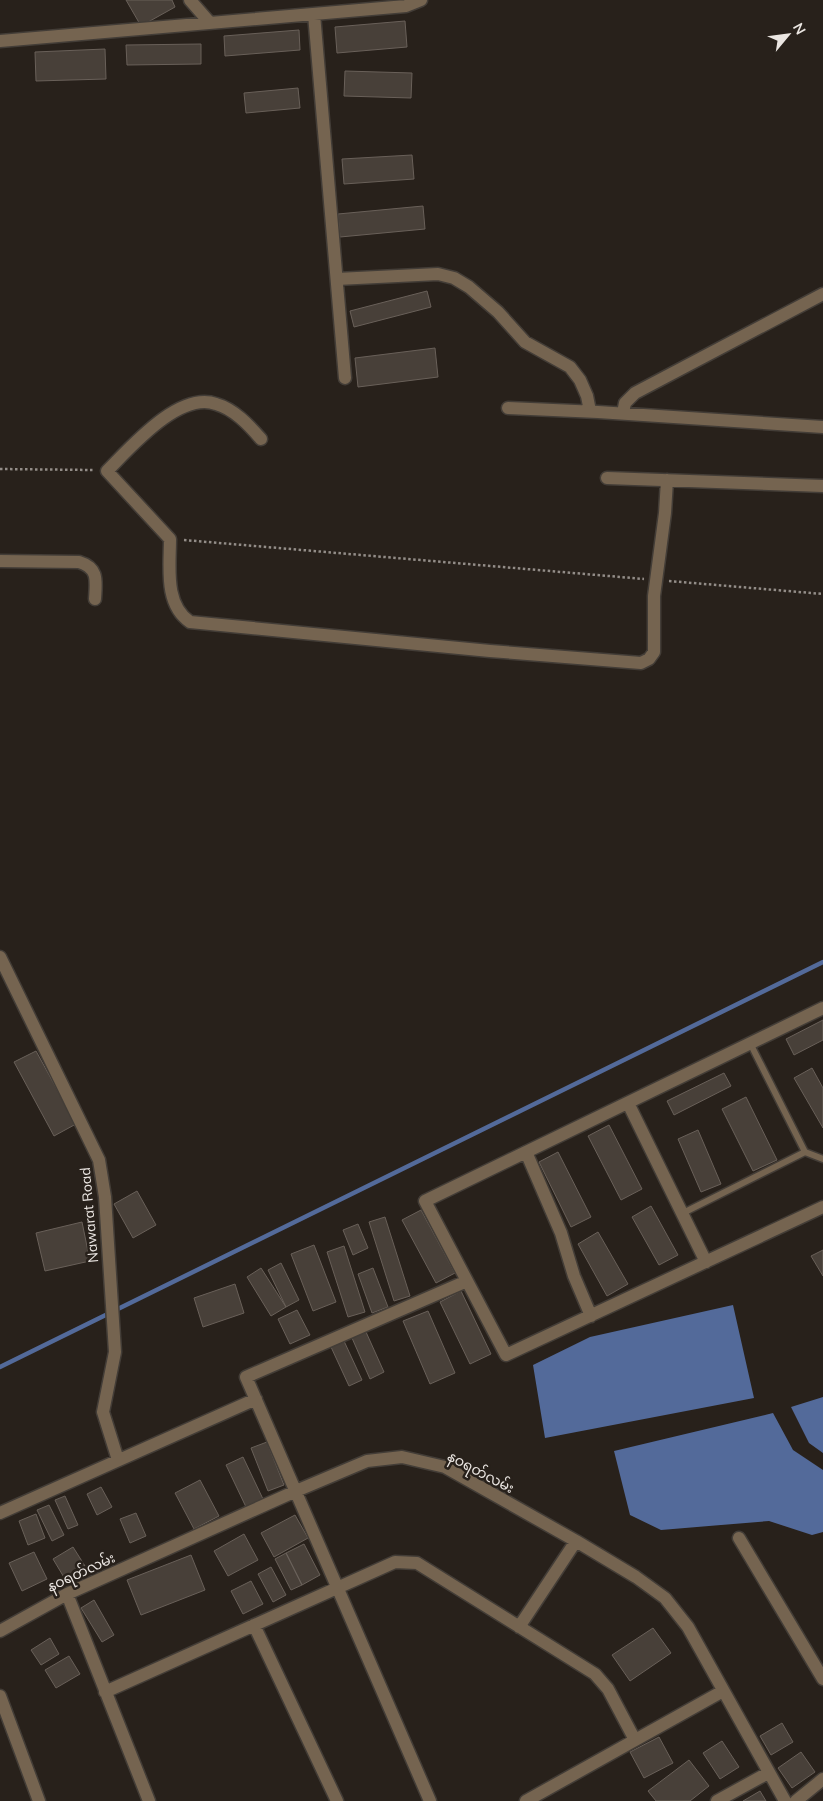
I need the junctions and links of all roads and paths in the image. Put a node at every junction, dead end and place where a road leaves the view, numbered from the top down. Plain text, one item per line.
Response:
1 (190, 0) edge
2 (421, 0) edge
3 (314, 14) junction
4 (210, 23) junction
5 (0, 41) edge
6 (337, 279) junction
7 (823, 294) edge
8 (346, 378) dead end
9 (508, 408) dead end
10 (590, 411) junction
11 (623, 413) junction
12 (823, 427) edge
13 (261, 439) dead end
14 (0, 469) edge
15 (107, 470) junction
16 (607, 478) dead end
17 (667, 480) junction
18 (823, 486) edge
19 (170, 539) junction
20 (0, 561) edge
21 (655, 580) junction
22 (823, 594) edge
23 (95, 599) dead end
24 (0, 957) edge
25 (823, 1008) edge
26 (750, 1043) junction
27 (628, 1102) junction
28 (526, 1152) junction
29 (805, 1152) junction
30 (823, 1159) edge
31 (823, 1207) edge
32 (683, 1213) junction
33 (706, 1262) junction
34 (467, 1280) junction
35 (591, 1316) junction
36 (256, 1399) junction
37 (118, 1460) junction
38 (296, 1491) junction
39 (0, 1513) edge
40 (739, 1538) dead end
41 (576, 1540) junction
42 (338, 1588) junction
43 (67, 1594) junction
44 (254, 1625) junction
45 (519, 1627) junction
46 (0, 1631) edge
47 (823, 1679) edge
48 (723, 1691) junction
49 (105, 1692) junction
50 (0, 1696) edge
51 (635, 1740) junction
52 (768, 1773) junction
53 (823, 1779) edge
54 (39, 1801) edge
55 (149, 1801) edge
56 (337, 1801) edge
57 (430, 1801) edge
58 (526, 1801) edge
59 (717, 1801) edge
60 (785, 1801) edge
61 (796, 1801) edge

1 - 4 street
2 - 3 street
3 - 4 street
3 - 6 street
4 - 5 street
6 - 8 street
6 - 10 street
7 - 11 street
9 - 10 street
10 - 11 street
11 - 12 street
13 - 15 street
14 - 15 path
15 - 19 street
16 - 17 street
17 - 18 street
17 - 21 street
19 - 21 path
19 - 21 street
20 - 23 street
21 - 22 path
24 - 37 street, Nawarat Road
25 - 26 street
26 - 27 street
26 - 29 lane
27 - 28 street
27 - 32 street
28 - 34 street
28 - 35 street
29 - 30 lane
29 - 32 lane
31 - 33 street
32 - 33 street
33 - 35 street
34 - 35 street
34 - 36 street
36 - 37 street
36 - 38 street
37 - 39 street
38 - 41 street, နဝရတ်လမ်း
38 - 42 street
38 - 43 street, နဝရတ်လမ်း
40 - 47 street
41 - 45 street
41 - 48 street, နဝရတ်လမ်း
42 - 44 street
42 - 45 street
42 - 57 street
43 - 46 street, နဝရတ်လမ်း
43 - 49 street
44 - 49 street
44 - 56 street
45 - 51 street
48 - 51 street
48 - 52 street, နဝရတ်လမ်း
49 - 55 street
50 - 54 street
51 - 58 street
52 - 59 street
52 - 60 street, နဝရတ်လမ်း
53 - 61 street

